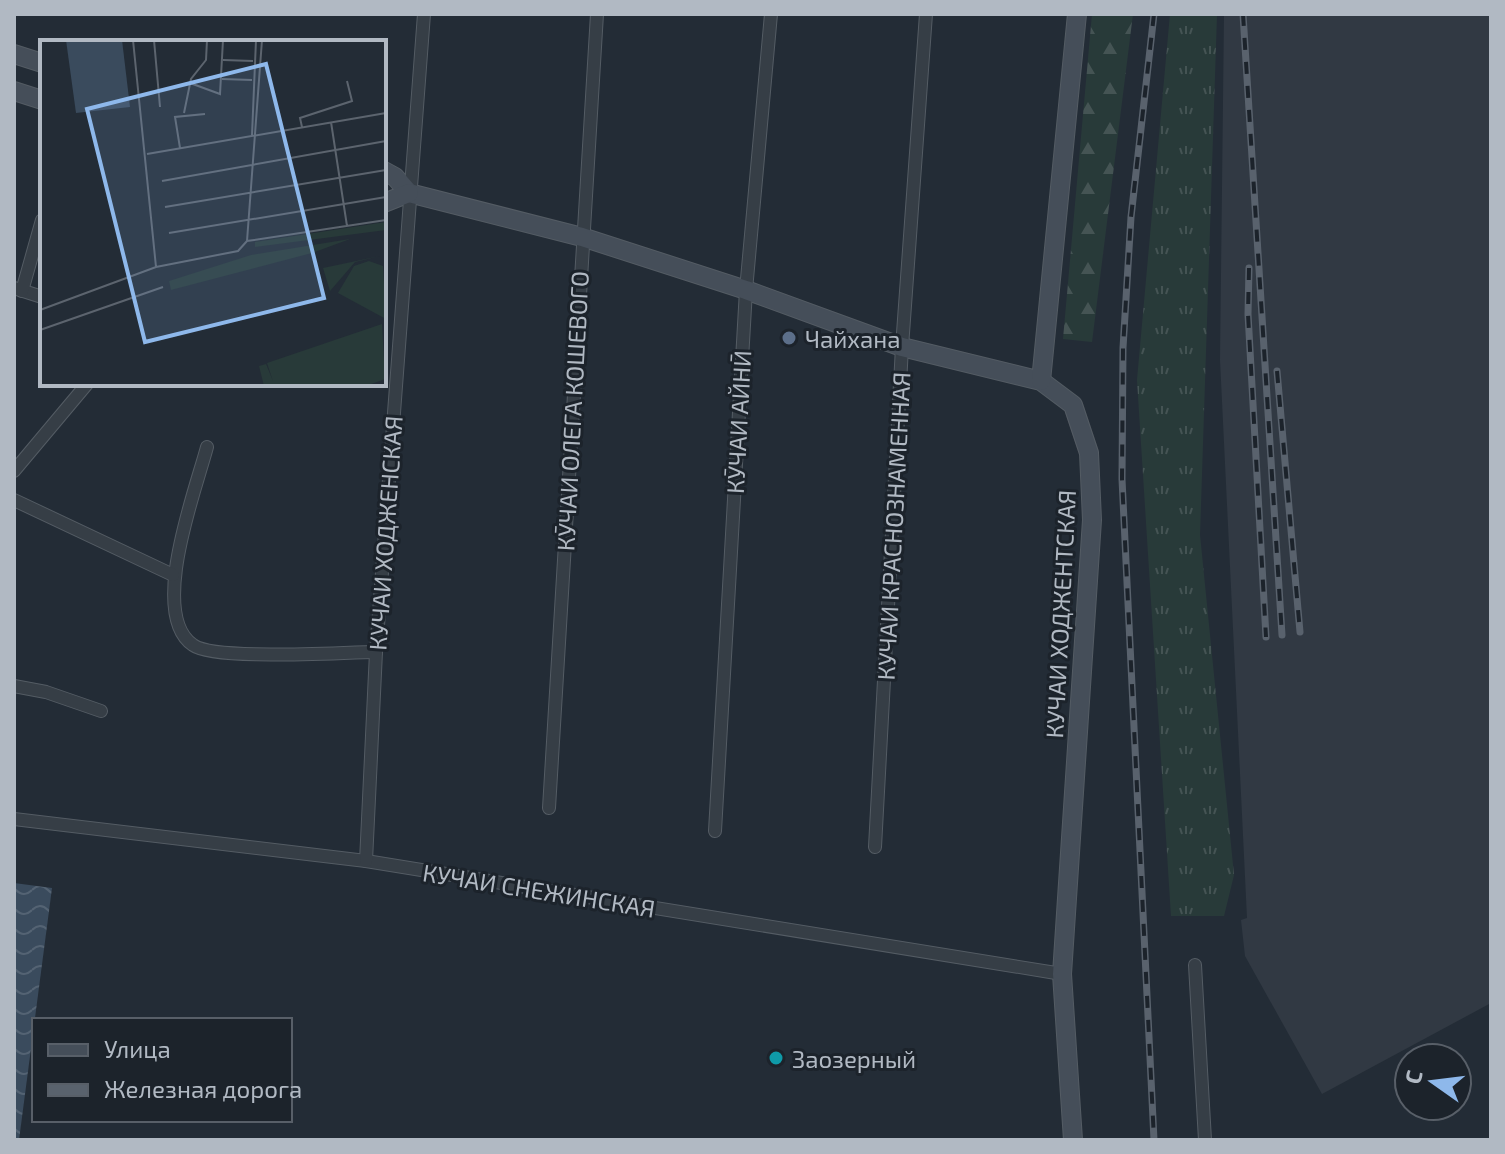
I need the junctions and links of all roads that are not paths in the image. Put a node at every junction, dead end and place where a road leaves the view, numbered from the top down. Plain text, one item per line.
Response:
1 (424, 14) edge
2 (597, 14) edge
3 (771, 14) edge
4 (926, 14) edge
5 (1077, 14) edge
6 (14, 54) edge
7 (40, 62) edge
8 (14, 91) edge
9 (40, 99) edge
10 (386, 172) edge
11 (409, 193) junction
12 (386, 202) edge
13 (40, 226) edge
14 (582, 237) junction
15 (18, 290) edge
16 (746, 290) junction
17 (40, 296) edge
18 (902, 347) junction
19 (1041, 381) junction
20 (85, 386) edge
21 (207, 447) dead end
22 (14, 471) edge
23 (14, 500) edge
24 (173, 575) junction
25 (376, 652) junction
26 (14, 686) edge
27 (101, 711) dead end
28 (549, 808) dead end
29 (14, 819) edge
30 (715, 831) dead end
31 (875, 847) dead end
32 (366, 861) junction
33 (1195, 965) dead end
34 (1062, 974) junction
35 (1073, 1140) edge
36 (1205, 1140) edge

1 - 11 street, КУЧАИ ХОДЖЕНСКАЯ
2 - 14 street, КӮЧАИ ОЛЕГА КОШЕВОГО
3 - 16 street, КӮЧАИ АЙНӢ
4 - 18 street, КУЧАИ КРАСНОЗНАМЕННАЯ
5 - 19 main road
6 - 7 main road
8 - 9 main road
10 - 11 main road
11 - 12 main road
11 - 14 main road
11 - 25 street, КУЧАИ ХОДЖЕНСКАЯ
13 - 15 street
14 - 16 main road
14 - 28 street, КӮЧАИ ОЛЕГА КОШЕВОГО
15 - 17 street
16 - 18 main road
16 - 30 street, КӮЧАИ АЙНӢ
18 - 19 main road
18 - 31 street, КУЧАИ КРАСНОЗНАМЕННАЯ
19 - 34 main road, КУЧАИ ХОДЖЕНТСКАЯ
20 - 22 street
21 - 24 street
23 - 24 street
24 - 25 street
25 - 32 street, КУЧАИ ХОДЖЕНСКАЯ
26 - 27 street
29 - 32 street, КУЧАИ СНЕЖИНСКАЯ
32 - 34 street, КУЧАИ СНЕЖИНСКАЯ
33 - 36 street
34 - 35 main road, КУЧАИ ХОДЖЕНТСКАЯ

